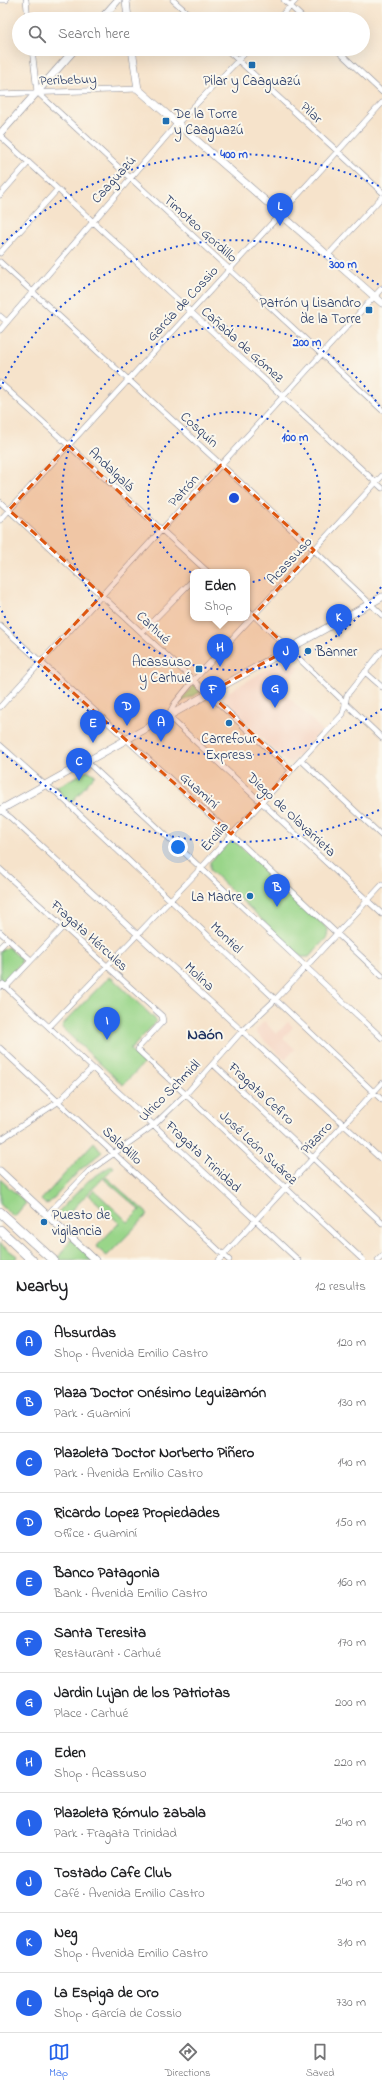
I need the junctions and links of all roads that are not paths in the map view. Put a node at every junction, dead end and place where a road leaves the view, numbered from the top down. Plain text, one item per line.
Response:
1 (0, 0) edge
2 (6, 0) edge
3 (26, 0) edge
4 (118, 0) edge
5 (126, 0) edge
6 (173, 0) edge
7 (284, 0) edge
8 (296, 0) edge
9 (290, 6) junction
10 (27, 12) edge
11 (107, 12) edge
12 (127, 12) edge
13 (186, 12) edge
14 (284, 12) edge
15 (296, 12) edge
16 (33, 56) edge
17 (69, 56) edge
18 (133, 56) edge
19 (233, 56) edge
20 (243, 56) edge
21 (343, 56) edge
22 (238, 61) junction
23 (138, 89) junction
24 (36, 92) junction
25 (382, 92) edge
26 (0, 94) edge
27 (382, 103) edge
28 (178, 124) junction
29 (0, 135) edge
30 (338, 152) junction
31 (28, 163) junction
32 (130, 179) junction
33 (57, 190) junction
34 (382, 192) edge
35 (0, 195) edge
36 (382, 197) edge
37 (281, 214) junction
38 (92, 221) junction
39 (0, 253) edge
40 (328, 255) junction
41 (0, 262) edge
42 (230, 269) junction
43 (382, 288) edge
44 (32, 293) junction
45 (374, 296) junction
46 (382, 303) edge
47 (190, 312) junction
48 (0, 316) edge
49 (7, 322) junction
50 (0, 330) edge
51 (322, 355) junction
52 (128, 380) junction
53 (0, 383) edge
54 (283, 397) junction
55 (382, 410) edge
56 (68, 445) junction
57 (222, 465) junction
58 (382, 476) edge
59 (376, 482) junction
60 (382, 488) edge
61 (0, 502) edge
62 (9, 510) junction
63 (0, 520) edge
64 (162, 531) junction
65 (314, 550) junction
66 (202, 569) edge
67 (190, 583) edge
68 (102, 595) junction
69 (382, 596) edge
70 (370, 603) junction
71 (250, 612) edge
72 (254, 615) junction
73 (382, 615) edge
74 (250, 619) edge
75 (248, 621) edge
76 (0, 625) edge
77 (142, 632) junction
78 (289, 649) junction
79 (382, 651) edge
80 (39, 662) junction
81 (365, 672) junction
82 (194, 680) junction
83 (382, 687) edge
84 (209, 693) junction
85 (345, 703) junction
86 (0, 707) edge
87 (168, 716) junction
88 (382, 738) edge
89 (126, 740) junction
90 (0, 745) edge
91 (301, 760) junction
92 (87, 762) junction
93 (291, 770) junction
94 (45, 785) junction
95 (261, 801) junction
96 (0, 810) edge
97 (231, 834) junction
98 (382, 836) edge
99 (202, 867) junction
100 (0, 869) edge
101 (382, 884) edge
102 (171, 900) junction
103 (367, 900) junction
104 (382, 914) edge
105 (63, 926) junction
106 (0, 932) edge
107 (337, 933) junction
108 (138, 934) junction
109 (8, 939) junction
110 (0, 947) edge
111 (31, 960) junction
112 (107, 966) junction
113 (306, 967) junction
114 (382, 976) edge
115 (0, 987) edge
116 (6, 987) junction
117 (275, 1000) junction
118 (49, 1027) junction
119 (242, 1031) junction
120 (382, 1038) edge
121 (0, 1048) edge
122 (138, 1050) joint
123 (213, 1064) junction
124 (92, 1068) junction
125 (382, 1083) edge
126 (374, 1093) junction
127 (186, 1094) junction
128 (382, 1100) edge
129 (58, 1102) junction
130 (154, 1125) junction
131 (344, 1125) junction
132 (0, 1140) edge
133 (114, 1154) junction
134 (313, 1158) junction
135 (382, 1160) edge
136 (0, 1171) edge
137 (285, 1188) junction
138 (0, 1212) edge
139 (47, 1215) junction
140 (255, 1221) junction
141 (382, 1223) edge
142 (0, 1230) edge
143 (224, 1255) junction
144 (382, 1256) edge
145 (32, 1260) edge
146 (53, 1260) edge
147 (96, 1260) edge
148 (219, 1260) edge
149 (229, 1260) edge
150 (298, 1260) edge
151 (363, 1260) edge
152 (378, 1260) edge

1 - 2 street
3 - 10 street
4 - 11 street
5 - 12 street
6 - 13 street
7 - 9 street
8 - 9 street
9 - 14 street
9 - 15 street
16 - 24 street
17 - 24 street
18 - 23 street
19 - 22 street, Pilar
20 - 22 street, Caaguazú
21 - 25 street
22 - 28 street, Caaguazú
22 - 30 street, Pilar
23 - 24 street, Peribebuy
23 - 28 street
24 - 26 street, Peribebuy
24 - 29 street
24 - 32 street, Timoteo Gordillo
27 - 30 street, García de Cossio
28 - 32 street, Caaguazú
28 - 37 street
29 - 31 street, Cañada de Gómez
30 - 34 street, Pilar
30 - 37 street, García de Cossio
31 - 33 street, Cañada de Gómez
31 - 35 street
32 - 38 street, Caaguazú
32 - 42 street, Timoteo Gordillo
33 - 38 street, Cañada de Gómez
33 - 39 street
36 - 40 street
37 - 40 street
37 - 42 street, García de Cossio
38 - 44 street, Caaguazú
38 - 47 street, Cañada de Gómez
40 - 45 street
41 - 44 street, Cosquín
42 - 47 street, García de Cossio
42 - 51 street, Timoteo Gordillo
43 - 45 street, Patrón
44 - 49 street, Caaguazú
44 - 52 street, Cosquín
45 - 46 street
45 - 51 street, Patrón
47 - 52 street, García de Cossio
47 - 54 street, Cañada de Gómez
48 - 49 street
49 - 50 street, Caaguazú
51 - 54 street, Patrón
51 - 55 street, Timoteo Gordillo
52 - 56 street, García de Cossio
52 - 57 street, Cosquín
53 - 56 street, Andalgalá
54 - 57 street, Patrón
54 - 59 street, Cañada de Gómez
56 - 62 street, García de Cossio
56 - 64 street, Andalgalá
57 - 64 street, Patrón
57 - 65 street, Cosquín
58 - 59 street, Acassuso
59 - 60 street, Cañada de Gómez
59 - 65 street, Acassuso
61 - 62 street, Carhué
62 - 63 street, García de Cossio
62 - 68 street, Carhué
64 - 66 street, Andalgalá
64 - 68 street, Patrón
65 - 70 street, Cosquín
65 - 72 street, Acassuso
67 - 77 street
68 - 77 street, Carhué
68 - 80 street, Patrón
69 - 70 street
70 - 73 street, Cosquín
70 - 78 street
71 - 72 street
72 - 74 street, Acassuso
72 - 78 street
75 - 82 street, Acassuso
76 - 80 street, Guaminí
77 - 82 street, Carhué
78 - 84 street
78 - 85 street
79 - 81 street, Ercilla
80 - 86 street, Patrón
80 - 89 street, Guaminí
81 - 83 street
81 - 85 street, Ercilla
82 - 84 street, Carhué
82 - 87 street, Acassuso
84 - 87 street
84 - 93 street, Carhué
85 - 88 street
85 - 91 street, Ercilla
87 - 89 street
87 - 95 street, Diego de Olavarrieta
89 - 92 street
89 - 97 street, Guaminí
90 - 94 street, Montiel
91 - 93 street, Ercilla
91 - 98 street
92 - 94 street
92 - 99 street
93 - 95 street, Ercilla
94 - 96 street
94 - 102 street, Montiel
95 - 97 street, Ercilla
95 - 103 street, Diego de Olavarrieta
96 - 108 street, Molina
97 - 99 street, Ercilla
97 - 107 street, Guaminí
99 - 102 street, Ercilla
99 - 113 street
100 - 105 street, Fragata Hércules
101 - 103 street, Ulrico Schmidl
102 - 108 street, Ercilla
102 - 117 street, Montiel
103 - 104 street, Diego de Olavarrieta
103 - 107 street, Ulrico Schmidl
105 - 111 street
105 - 112 street, Fragata Hércules
106 - 109 street
107 - 113 street, Ulrico Schmidl
107 - 114 street, Guaminí
108 - 112 street, Ercilla
108 - 119 street, Molina
109 - 110 street
109 - 111 street
111 - 116 street
112 - 118 street, Ercilla
112 - 122 street, Fragata Hércules
113 - 117 street, Ulrico Schmidl
113 - 120 street
115 - 116 street
116 - 118 street, Fragata Trinidad
117 - 119 street, Ulrico Schmidl
117 - 126 street, Montiel
118 - 124 street, Fragata Trinidad
119 - 123 street, Ulrico Schmidl
119 - 131 street, Molina
121 - 129 street, Saladillo
122 - 127 street, José León Suárez
123 - 127 street, Ulrico Schmidl
123 - 134 street, Fragata Cefiro
124 - 129 street
124 - 130 street, Fragata Trinidad
125 - 126 street, Pizarro
126 - 128 street, Montiel
126 - 131 street, Pizarro
127 - 130 street, Ulrico Schmidl
127 - 137 street, José León Suárez
129 - 132 street
129 - 133 street, Saladillo
130 - 133 street, Ulrico Schmidl
130 - 140 street, Fragata Trinidad
131 - 134 street, Pizarro
131 - 135 street, Molina
133 - 139 street, Ulrico Schmidl
133 - 143 street, Saladillo
134 - 137 street, Pizarro
134 - 141 street, Fragata Cefiro
136 - 139 street
137 - 140 street, Pizarro
137 - 151 street, José León Suárez
138 - 146 highway
139 - 147 street
140 - 143 street, Pizarro
140 - 150 street, Fragata Trinidad
142 - 145 highway
143 - 148 street, Pizarro
143 - 149 street, Saladillo
144 - 152 street

